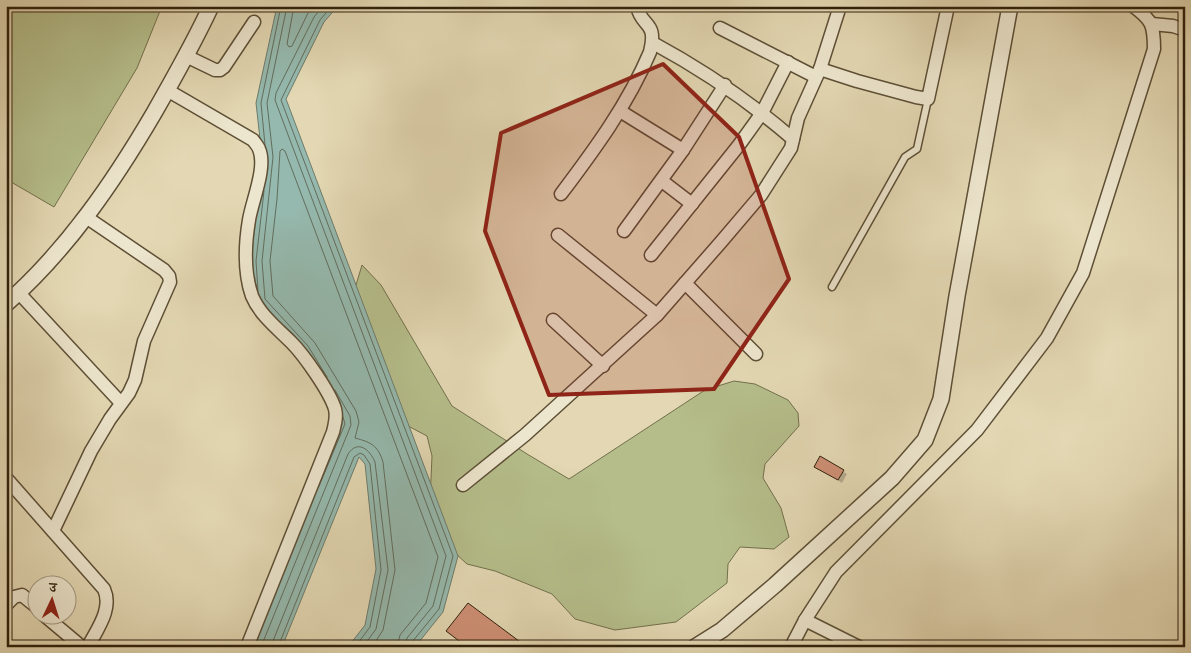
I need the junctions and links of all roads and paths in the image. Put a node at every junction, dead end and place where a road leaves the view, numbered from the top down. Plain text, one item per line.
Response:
1 (212, 6) edge
2 (637, 6) edge
3 (840, 6) edge
4 (948, 6) edge
5 (1010, 6) edge
6 (1133, 6) edge
7 (254, 22) dead end
8 (1152, 24) junction
9 (720, 28) dead end
10 (1185, 30) edge
11 (653, 43) junction
12 (186, 56) junction
13 (788, 62) junction
14 (818, 73) junction
15 (725, 86) junction
16 (167, 90) junction
17 (928, 99) junction
18 (620, 111) junction
19 (762, 113) junction
20 (792, 139) junction
21 (683, 150) junction
22 (662, 181) junction
23 (561, 194) dead end
24 (692, 204) junction
25 (86, 217) junction
26 (624, 231) dead end
27 (558, 236) dead end
28 (651, 255) dead end
29 (685, 283) junction
30 (832, 287) dead end
31 (19, 293) junction
32 (6, 304) edge
33 (657, 315) junction
34 (553, 320) dead end
35 (756, 354) dead end
36 (603, 366) junction
37 (122, 403) junction
38 (6, 478) edge
39 (463, 485) dead end
40 (53, 531) junction
41 (28, 599) edge
42 (6, 605) edge
43 (805, 620) junction
44 (57, 626) edge
45 (82, 647) edge
46 (88, 647) edge
47 (246, 647) edge
48 (695, 647) edge
49 (792, 647) edge
50 (859, 647) edge

1 - 12 street
2 - 11 street
3 - 14 street
4 - 17 street
5 - 48 street
6 - 8 street
7 - 12 street
8 - 10 street
8 - 43 street
9 - 13 street
11 - 15 street
11 - 18 street
12 - 16 street
13 - 14 street
13 - 19 street
14 - 17 street
14 - 20 street
15 - 19 street
15 - 21 street
16 - 25 street
16 - 47 street
17 - 30 lane
18 - 21 street
18 - 23 street
19 - 20 street
19 - 24 street
20 - 29 street
21 - 22 street
22 - 24 street
22 - 26 street
24 - 28 street
25 - 31 street
25 - 37 street
27 - 33 street
29 - 33 street
29 - 35 street
31 - 32 street
31 - 37 street
33 - 36 street
34 - 36 street
36 - 39 street
37 - 40 street
38 - 40 street
40 - 46 street
41 - 42 street
43 - 49 street
43 - 50 street
44 - 45 street

